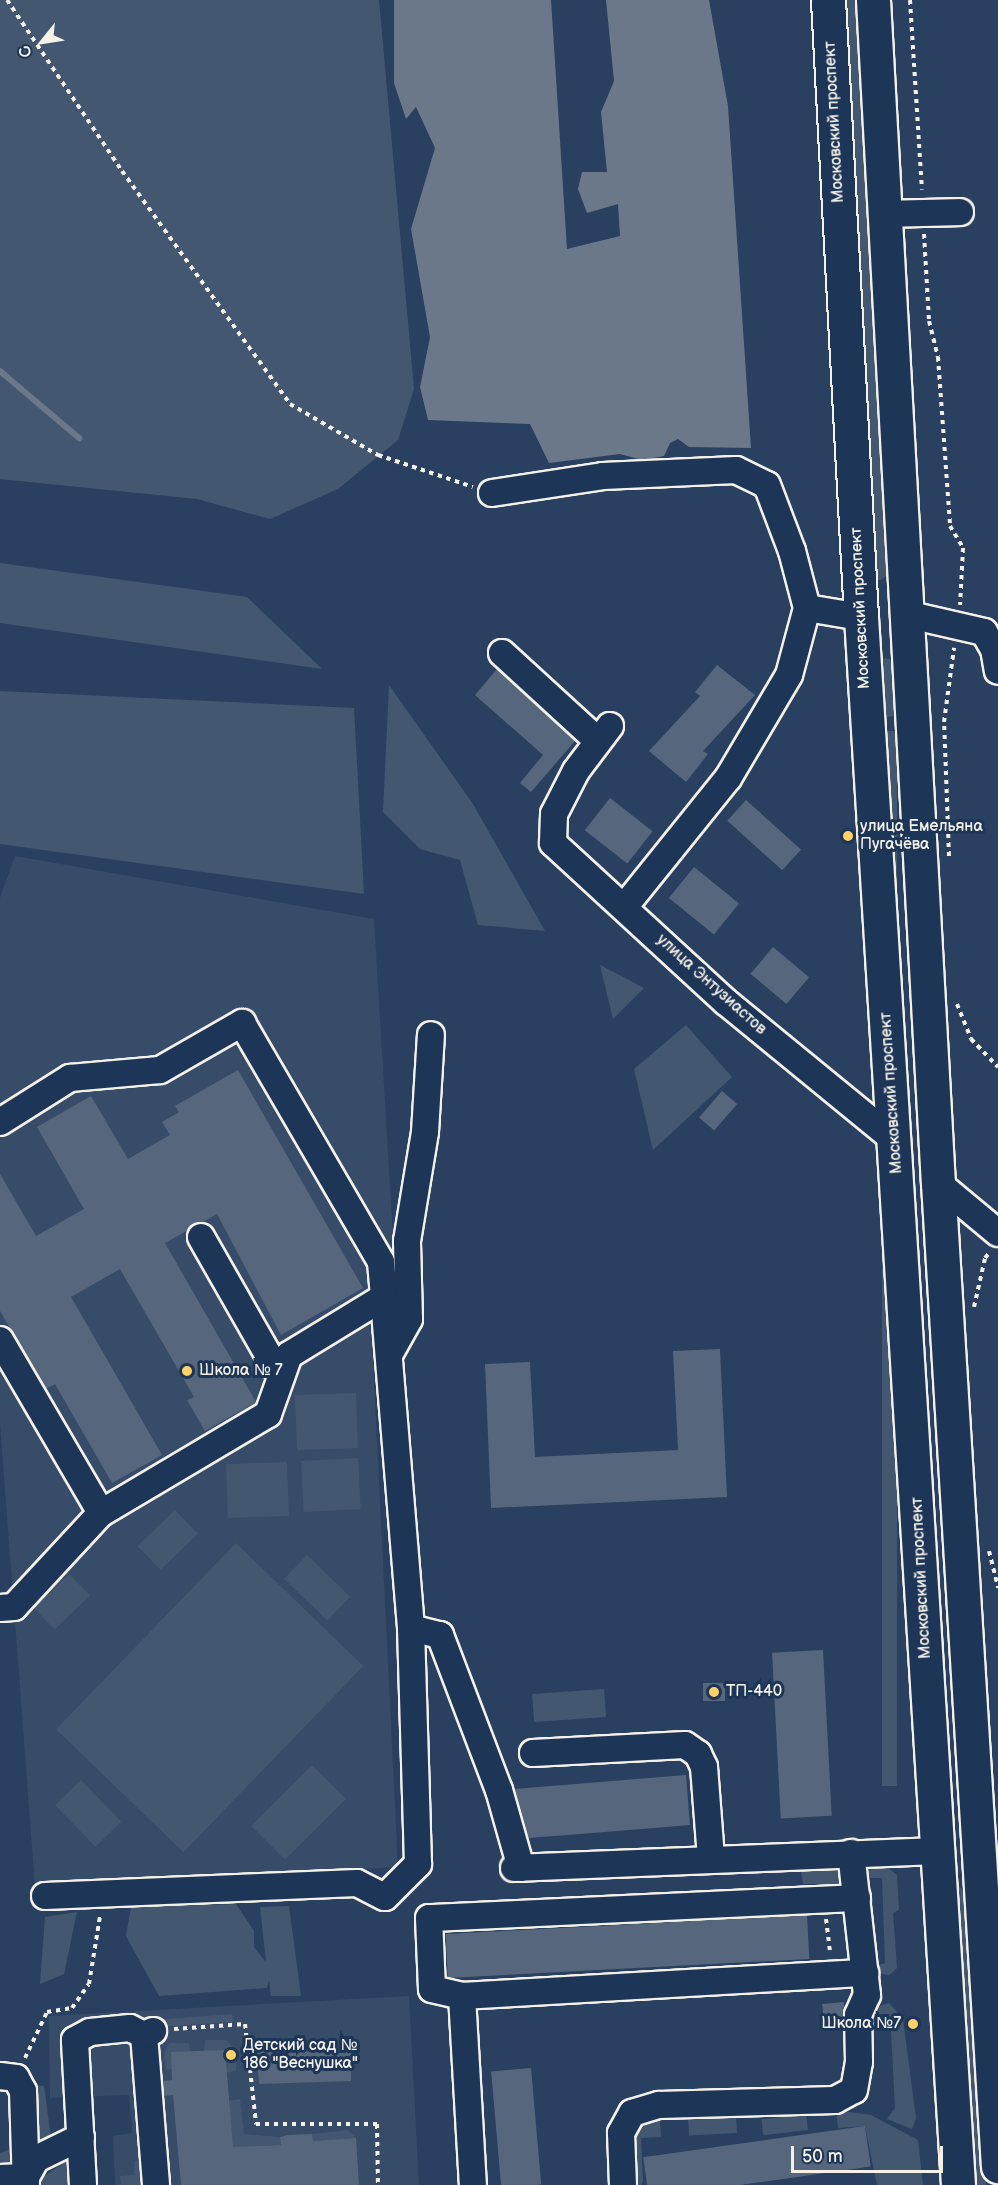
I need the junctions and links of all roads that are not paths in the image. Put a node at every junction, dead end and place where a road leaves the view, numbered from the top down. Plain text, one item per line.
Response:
1 (828, 0) edge
2 (873, 0) edge
3 (960, 212) dead end
4 (886, 214) junction
5 (492, 493) road end
6 (807, 608) junction
7 (910, 615) junction
8 (861, 618) junction
9 (502, 653) dead end
10 (998, 671) edge
11 (625, 906) junction
12 (431, 1035) dead end
13 (0, 1122) edge
14 (896, 1141) junction
15 (938, 1183) junction
16 (998, 1233) edge
17 (201, 1237) dead end
18 (384, 1297) junction
19 (0, 1340) edge
20 (389, 1355) junction
21 (282, 1377) junction
22 (101, 1513) junction
23 (0, 1608) edge
24 (411, 1628) junction
25 (533, 1753) dead end
26 (988, 1847) edge
27 (937, 1851) junction
28 (851, 1853) junction
29 (711, 1858) junction
30 (45, 1896) dead end
31 (857, 1898) junction
32 (865, 1973) junction
33 (462, 1996) junction
34 (8, 2077) edge
35 (81, 2137) junction
36 (998, 2166) edge
37 (0, 2178) edge
38 (26, 2181) edge
39 (83, 2185) edge
40 (156, 2185) edge
41 (473, 2185) edge
42 (623, 2185) edge
43 (958, 2185) edge

1 - 8 main road, Московский проспект
2 - 4 main road
3 - 4 street
4 - 7 main road
5 - 6 street
6 - 8 street
6 - 11 street
7 - 8 main road
7 - 10 street
7 - 15 main road
8 - 14 main road, Московский проспект
9 - 11 street, улица Энтузиастов
11 - 14 street, улица Энтузиастов
12 - 20 street
13 - 18 street
14 - 27 main road, Московский проспект
15 - 16 street
15 - 26 main road
17 - 21 street
18 - 20 street
18 - 21 street
19 - 22 street
20 - 24 street
21 - 22 street
22 - 23 street
24 - 29 street
24 - 30 street
25 - 29 street
26 - 27 main road
26 - 36 main road
27 - 28 street
27 - 43 main road, Московский проспект
28 - 29 street
28 - 31 street
31 - 32 street
31 - 33 street
32 - 33 street
32 - 42 street
33 - 41 street
34 - 38 street
35 - 38 street
35 - 39 street
35 - 40 street
37 - 38 street

